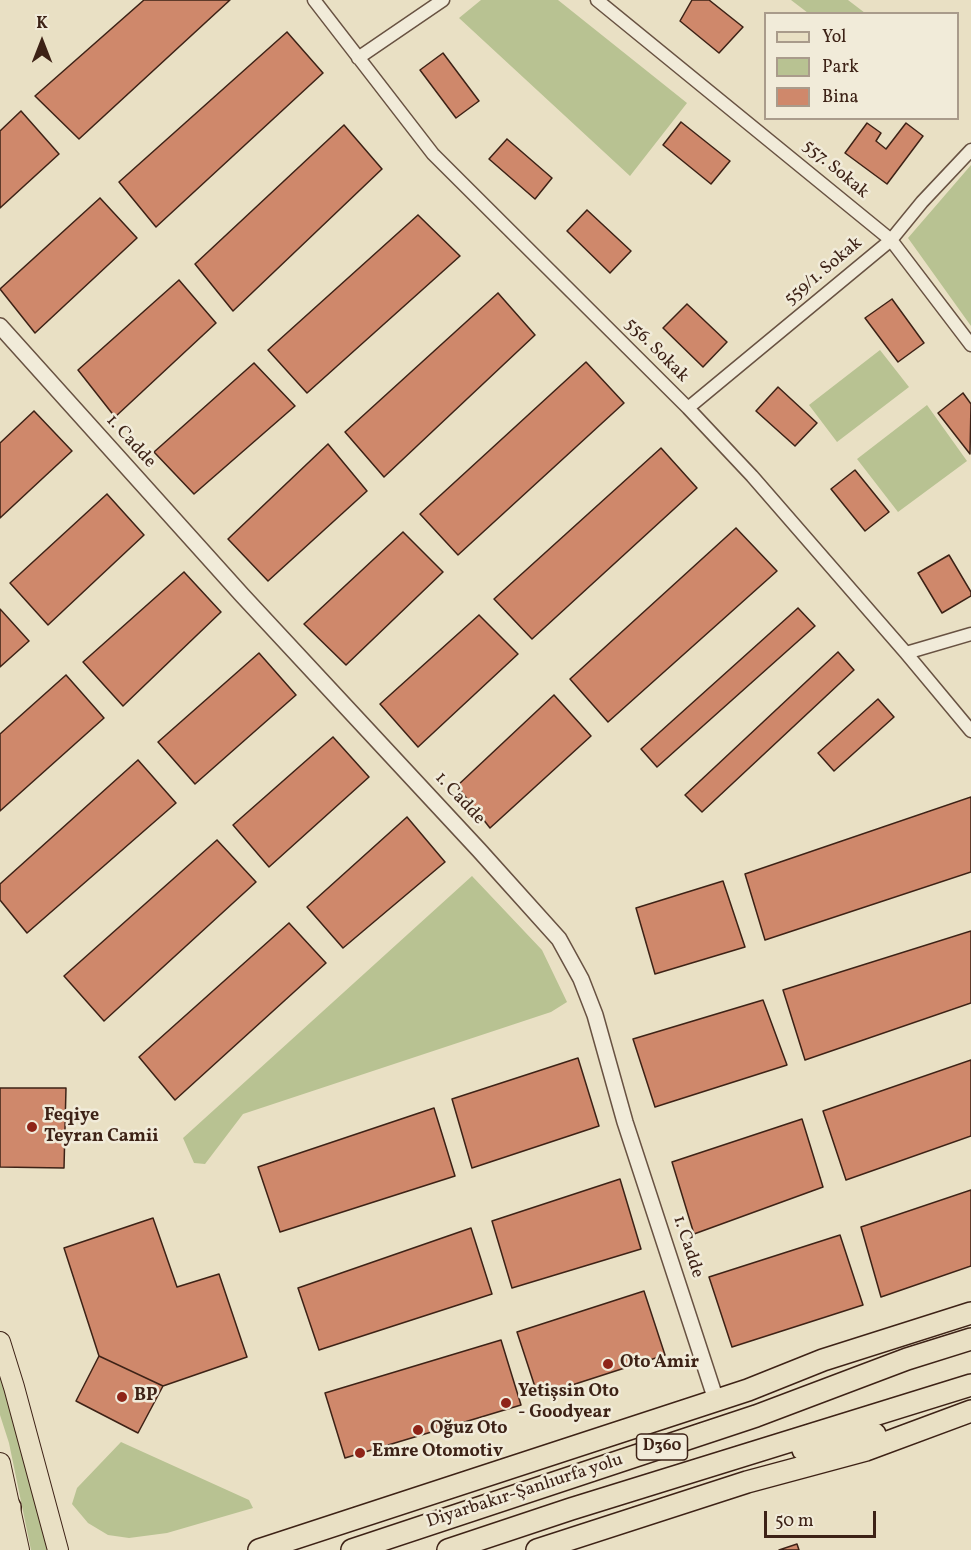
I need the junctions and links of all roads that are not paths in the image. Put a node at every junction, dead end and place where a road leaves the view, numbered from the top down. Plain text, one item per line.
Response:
1 (314, 0) edge
2 (443, 0) edge
3 (597, 0) edge
4 (358, 58) junction
5 (971, 150) edge
6 (891, 240) junction
7 (0, 326) edge
8 (971, 345) edge
9 (688, 408) junction
10 (971, 634) edge
11 (906, 653) junction
12 (971, 731) edge
13 (971, 1314) edge
14 (971, 1340) edge
15 (0, 1342) edge
16 (971, 1385) edge
17 (716, 1400) junction
18 (971, 1411) edge
19 (949, 1419) junction
20 (0, 1463) edge
21 (720, 1463) junction
22 (10, 1507) junction
23 (560, 1546) edge
24 (5, 1550) edge
25 (19, 1550) edge
26 (58, 1550) edge
27 (259, 1550) edge
28 (352, 1550) edge
29 (448, 1550) edge
30 (537, 1550) edge

1 - 4 street, 556. Sokak
2 - 4 street
3 - 6 street, 557. Sokak
4 - 9 street, 556. Sokak
5 - 6 street, 559/1. Sokak
6 - 8 street, 557. Sokak
6 - 9 street, 559/1. Sokak
7 - 17 street, 1. Cadde
9 - 11 street, 556. Sokak
10 - 11 street
11 - 12 street, 556. Sokak
13 - 17 highway
14 - 28 highway, Diyarbakır-Şanlıurfa yolu / D360
15 - 26 main road
16 - 21 highway, Diyarbakır-Şanlıurfa yolu / D360
17 - 27 highway
18 - 19 highway
19 - 21 highway
19 - 23 highway
20 - 22 main road
21 - 29 highway, Diyarbakır-Şanlıurfa yolu / D360
22 - 24 highway
22 - 25 main road
23 - 30 highway

